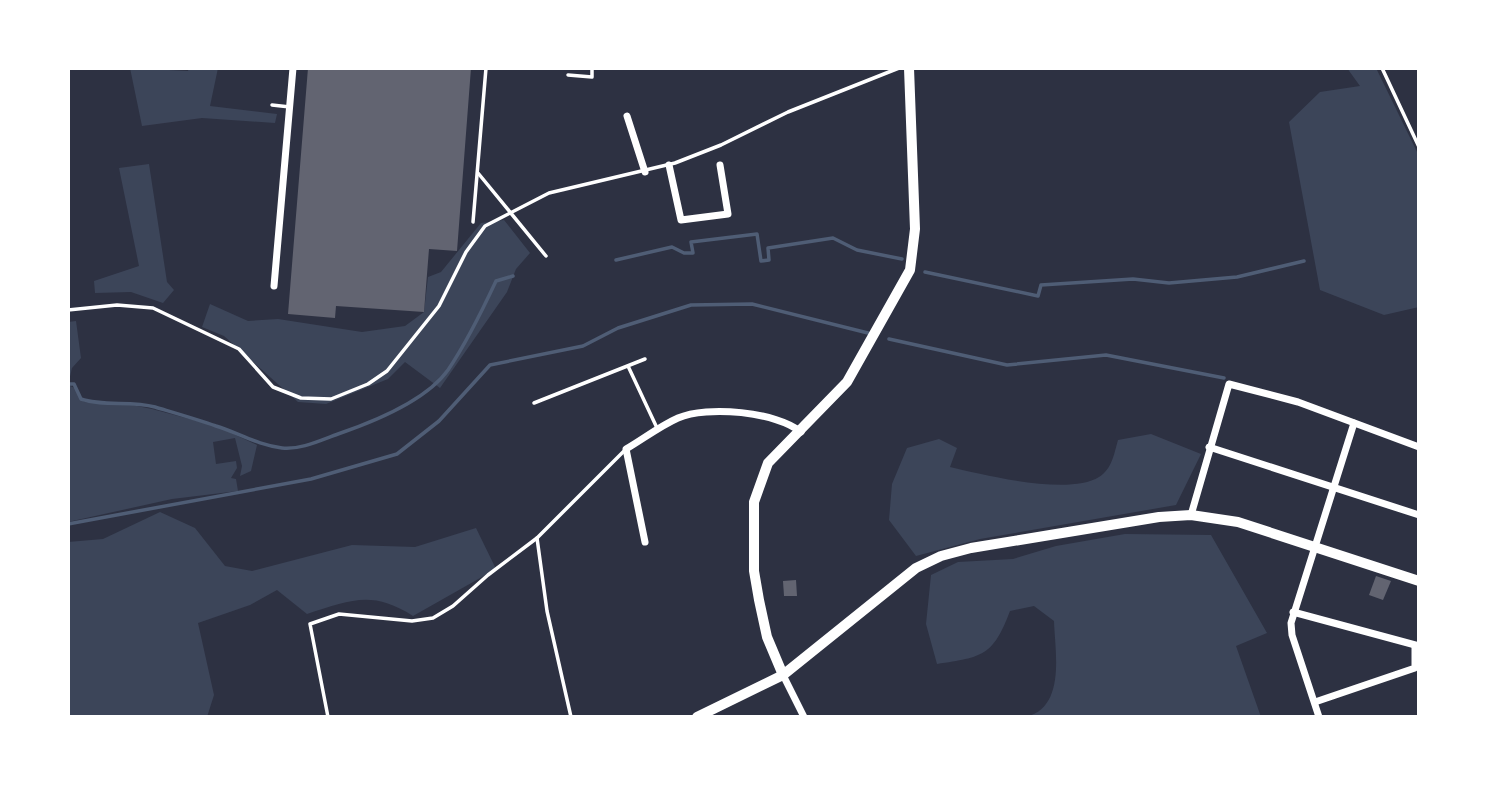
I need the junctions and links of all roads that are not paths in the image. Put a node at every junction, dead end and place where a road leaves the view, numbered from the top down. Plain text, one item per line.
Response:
1 (293, 68) edge
2 (486, 68) edge
3 (592, 68) edge
4 (899, 68) edge
5 (909, 68) edge
6 (1382, 68) edge
7 (568, 75) dead end
8 (272, 104) dead end
9 (290, 107) junction
10 (627, 116) dead end
11 (1419, 147) edge
12 (669, 165) junction
13 (720, 165) dead end
14 (477, 172) junction
15 (645, 172) junction
16 (510, 214) junction
17 (473, 222) dead end
18 (546, 256) dead end
19 (274, 286) dead end
20 (68, 310) edge
21 (645, 359) dead end
22 (628, 366) junction
23 (534, 403) dead end
24 (1354, 423) junction
25 (658, 430) junction
26 (801, 432) junction
27 (1209, 447) junction
28 (1419, 447) edge
29 (626, 449) junction
30 (1333, 486) junction
31 (1191, 515) junction
32 (1419, 515) edge
33 (537, 538) junction
34 (645, 542) dead end
35 (1314, 548) junction
36 (1419, 581) edge
37 (1293, 612) junction
38 (1417, 646) edge
39 (783, 675) junction
40 (1315, 702) junction
41 (328, 717) edge
42 (571, 717) edge
43 (697, 717) edge
44 (804, 717) edge
45 (1319, 717) edge

1 - 9 street
2 - 14 lane
3 - 7 lane
4 - 12 lane
5 - 26 street
6 - 11 lane
8 - 9 lane
9 - 19 street
10 - 15 street
12 - 13 street
12 - 15 lane
14 - 16 lane
14 - 17 lane
15 - 16 lane
16 - 18 lane
16 - 20 lane
21 - 22 lane
22 - 23 lane
22 - 25 lane
24 - 27 street
24 - 28 street
24 - 30 street
25 - 26 street
25 - 29 street
26 - 39 street
27 - 30 street
27 - 31 street
29 - 33 lane
29 - 34 street
30 - 32 street
30 - 35 street
31 - 35 street
31 - 39 street
33 - 41 lane
33 - 42 lane
35 - 36 street
35 - 37 street
37 - 38 street
37 - 40 street
38 - 40 street
39 - 43 street
39 - 44 street
40 - 45 street

